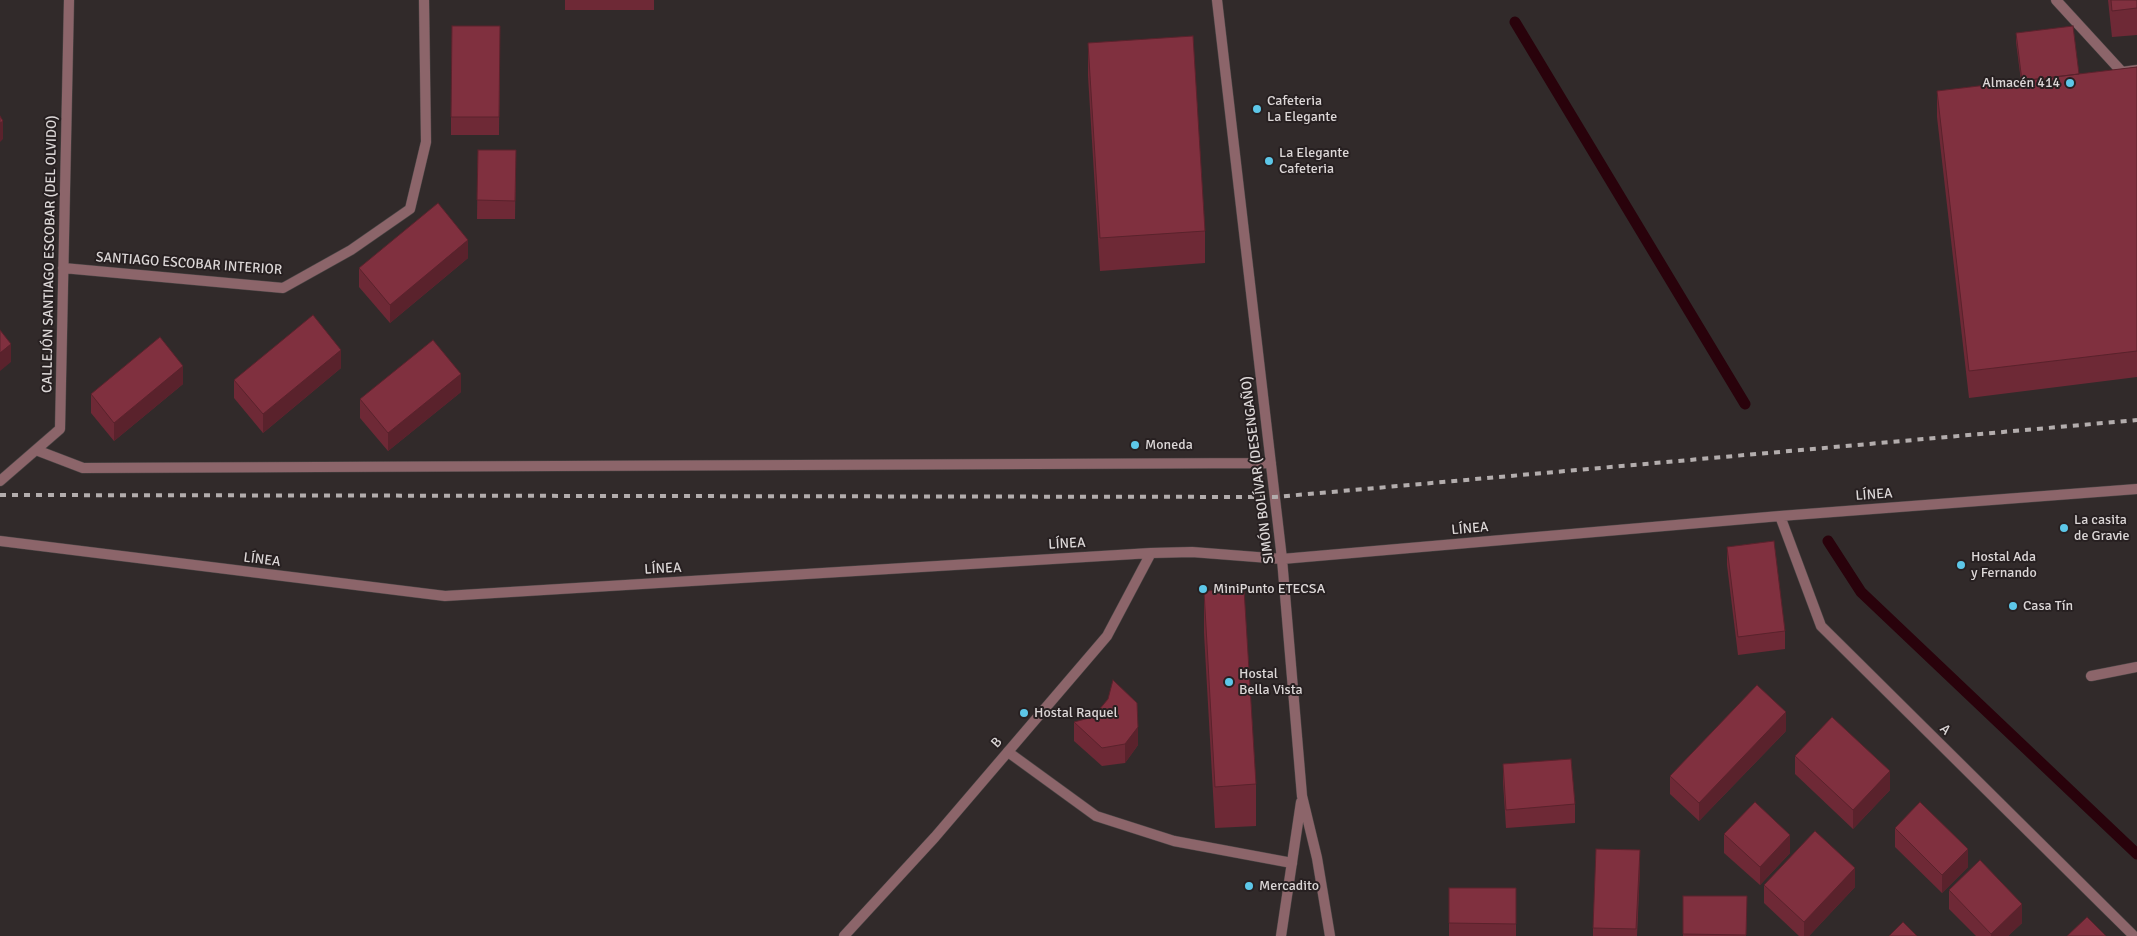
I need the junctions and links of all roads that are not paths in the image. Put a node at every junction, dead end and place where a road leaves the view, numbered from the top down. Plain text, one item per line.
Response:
1 (69, 0) edge
2 (424, 0) edge
3 (1217, 0) edge
4 (2056, 0) edge
5 (2137, 70) edge
6 (63, 268) junction
7 (36, 450) junction
8 (1271, 463) junction
9 (0, 481) edge
10 (2137, 489) edge
11 (1780, 516) junction
12 (0, 541) edge
13 (1151, 553) junction
14 (1282, 559) junction
15 (2137, 667) edge
16 (2091, 676) dead end
17 (1008, 752) junction
18 (1302, 796) junction
19 (1292, 863) junction
20 (844, 936) edge
21 (1281, 936) edge
22 (1330, 936) edge
23 (2134, 936) edge

1 - 6 street, CALLEJÓN SANTIAGO ESCOBAR (DEL OLVIDO)
2 - 6 street, SANTIAGO ESCOBAR INTERIOR
3 - 8 street, SIMÓN BOLÍVAR (DESENGAÑO)
4 - 5 street
6 - 7 street, CALLEJÓN SANTIAGO ESCOBAR (DEL OLVIDO)
7 - 8 street
7 - 9 street, CALLEJÓN SANTIAGO ESCOBAR (DEL OLVIDO)
8 - 14 street, SIMÓN BOLÍVAR (DESENGAÑO)
10 - 11 street, LÍNEA
11 - 14 street, LÍNEA
11 - 23 street, A
12 - 13 street, LÍNEA
13 - 14 street, LÍNEA
13 - 17 street, B
14 - 18 street, SIMÓN BOLÍVAR (DESENGAÑO)
15 - 16 street
17 - 19 street
17 - 20 street, B
18 - 19 street
18 - 22 street, SIMÓN BOLÍVAR (DESENGAÑO)
19 - 21 street

